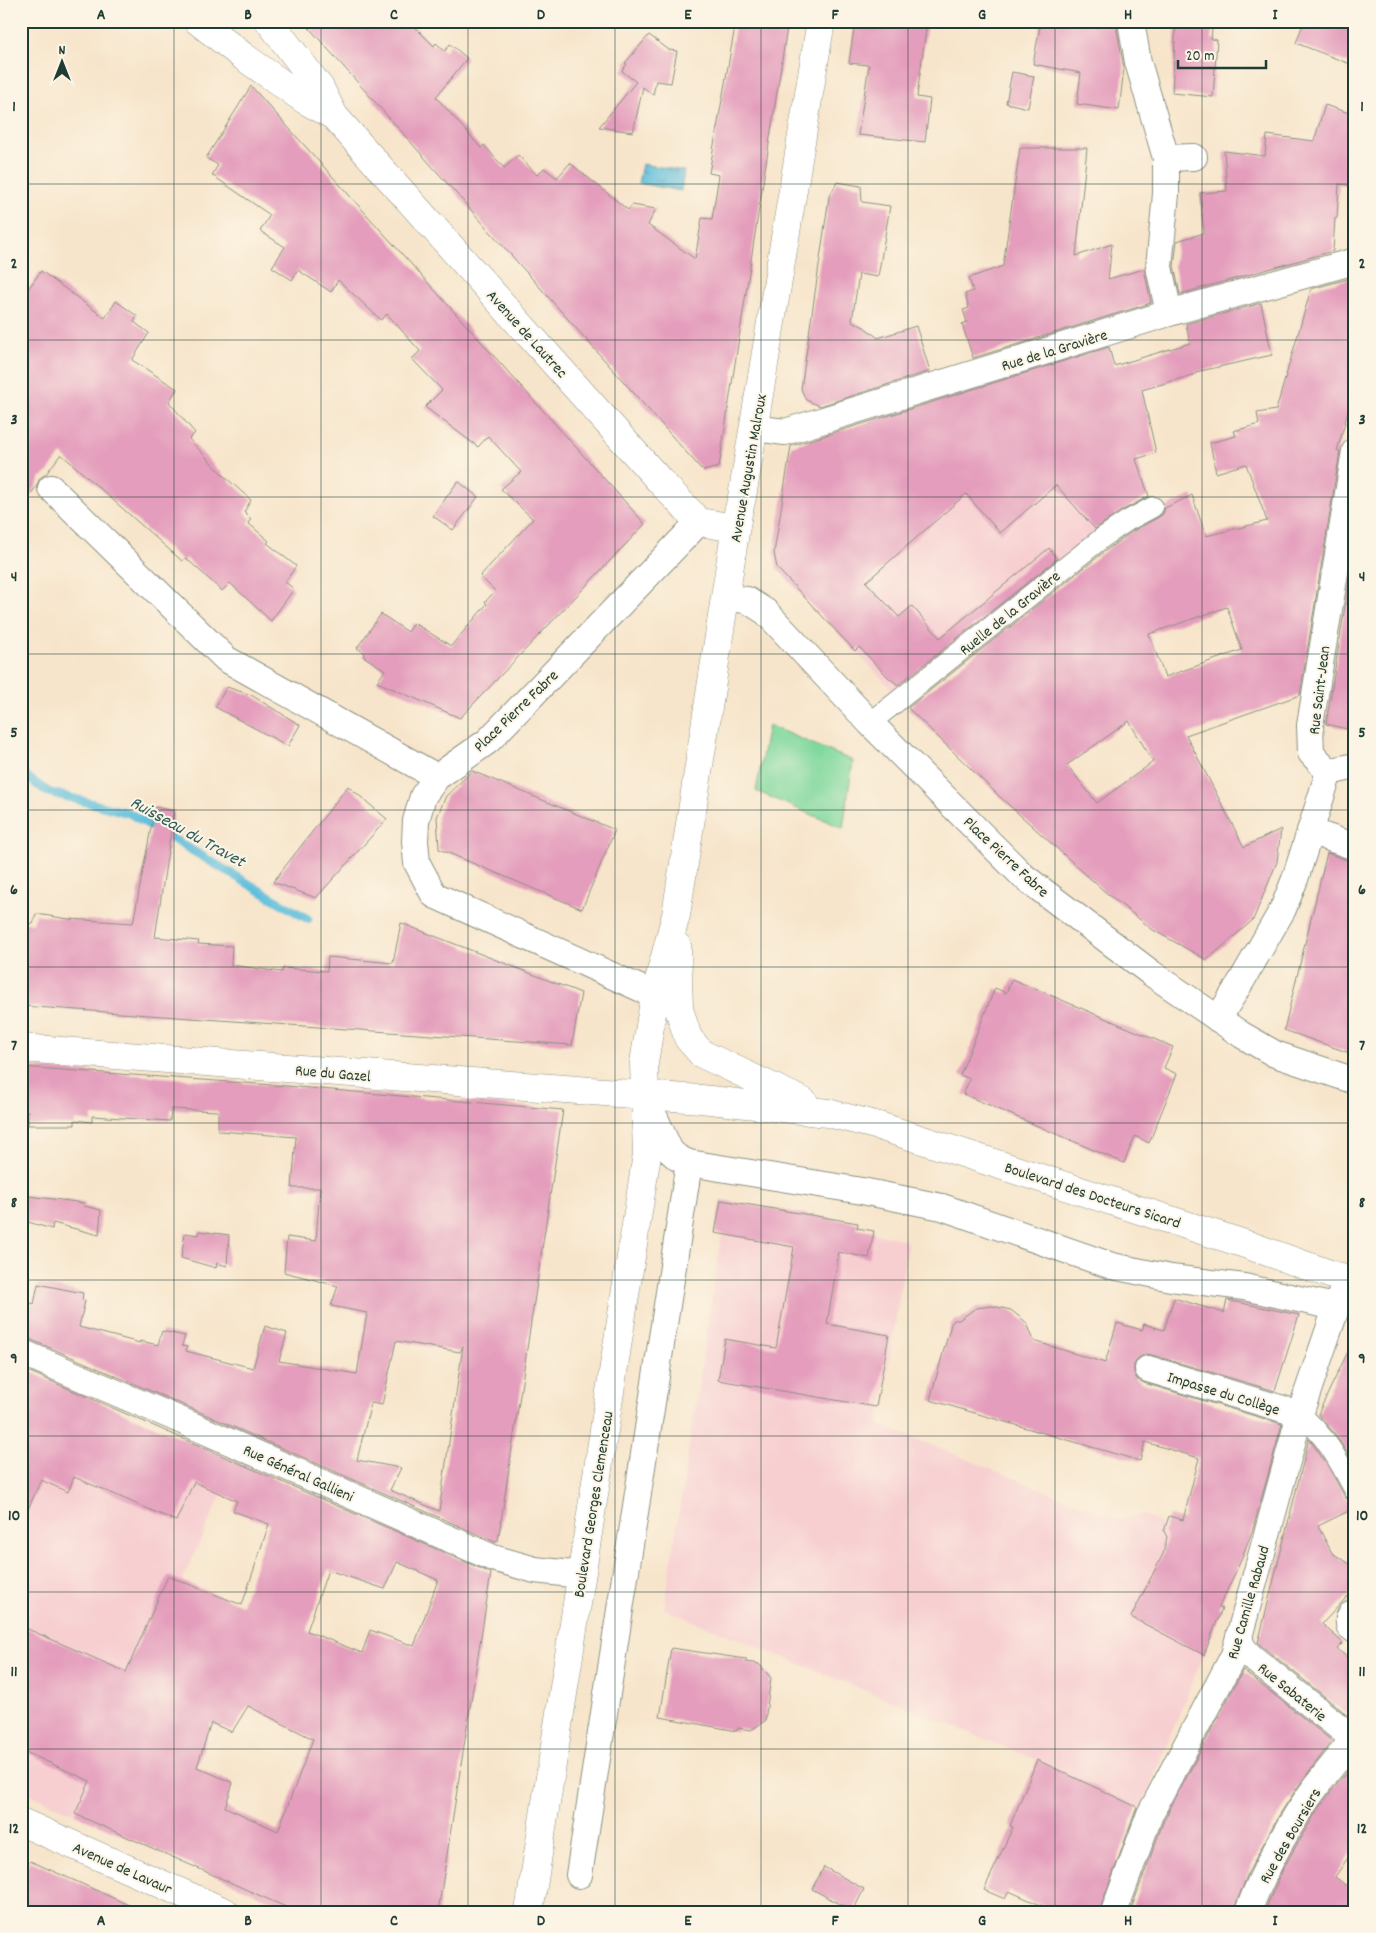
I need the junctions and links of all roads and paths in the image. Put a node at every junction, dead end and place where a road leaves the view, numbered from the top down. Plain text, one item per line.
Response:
1 (198, 21) edge
2 (269, 21) edge
3 (821, 21) edge
4 (1132, 28) dead end
5 (334, 116) junction
6 (1194, 157) dead end
7 (1166, 158) junction
8 (1355, 261) edge
9 (1169, 313) junction
10 (754, 428) junction
11 (1355, 451) edge
12 (51, 488) dead end
13 (1153, 507) dead end
14 (699, 522) junction
15 (736, 528) junction
16 (725, 598) junction
17 (870, 723) junction
18 (1355, 766) edge
19 (1329, 772) junction
20 (437, 777) junction
21 (1310, 831) junction
22 (1355, 848) edge
23 (676, 915) junction
24 (655, 995) junction
25 (1218, 1019) junction
26 (21, 1048) edge
27 (1355, 1081) edge
28 (644, 1095) junction
29 (828, 1113) junction
30 (689, 1163) junction
31 (1350, 1281) edge
32 (1335, 1307) junction
33 (21, 1352) edge
34 (1148, 1369) dead end
35 (1300, 1414) junction
36 (1355, 1491) edge
37 (581, 1575) junction
38 (1355, 1609) edge
39 (1355, 1634) edge
40 (1239, 1636) junction
41 (1354, 1737) edge
42 (25, 1830) edge
43 (580, 1875) dead end
44 (225, 1912) edge
45 (529, 1912) edge
46 (1114, 1912) edge
47 (1248, 1912) edge

1 - 5 main road, Avenue de Lautrec
2 - 5 main road, Avenue de Lautrec
3 - 10 main road, Avenue Augustin Malroux
4 - 7 street
5 - 14 main road, Avenue de Lautrec
6 - 7 street
7 - 9 street
8 - 9 street, Rue de la Gravière
9 - 10 street, Rue de la Gravière
10 - 15 main road, Avenue Augustin Malroux
11 - 19 street, Rue Saint-Jean
12 - 20 street
13 - 17 street, Ruelle de la Gravière
14 - 15 main road
14 - 20 street, Place Pierre Fabre
15 - 16 main road, Avenue Augustin Malroux
16 - 17 street, Place Pierre Fabre
16 - 23 main road, Avenue Augustin Malroux
17 - 25 street, Place Pierre Fabre
18 - 19 street
19 - 21 street
20 - 24 street, Place Pierre Fabre
21 - 22 street
21 - 25 street
23 - 24 main road, Boulevard Georges Clemenceau
23 - 29 main road, Boulevard des Docteurs Sicard
24 - 28 main road, Boulevard Georges Clemenceau
25 - 27 street, Place Pierre Fabre
26 - 28 main road, Rue du Gazel
28 - 29 main road, Boulevard des Docteurs Sicard
28 - 30 street
28 - 37 main road, Boulevard Georges Clemenceau
29 - 31 main road, Boulevard des Docteurs Sicard
30 - 32 street
30 - 43 street
31 - 32 street, Rue Camille Rabaud
32 - 35 street, Rue Camille Rabaud
33 - 37 street, Rue Général Gallieni
34 - 35 street, Impasse du Collège
35 - 36 street
35 - 40 street, Rue Camille Rabaud
37 - 45 main road, Boulevard Georges Clemenceau
38 - 39 street
40 - 41 street, Rue Sabaterie
40 - 46 street, Rue Camille Rabaud
41 - 47 street, Rue des Boursiers
42 - 44 main road, Avenue de Lavaur

